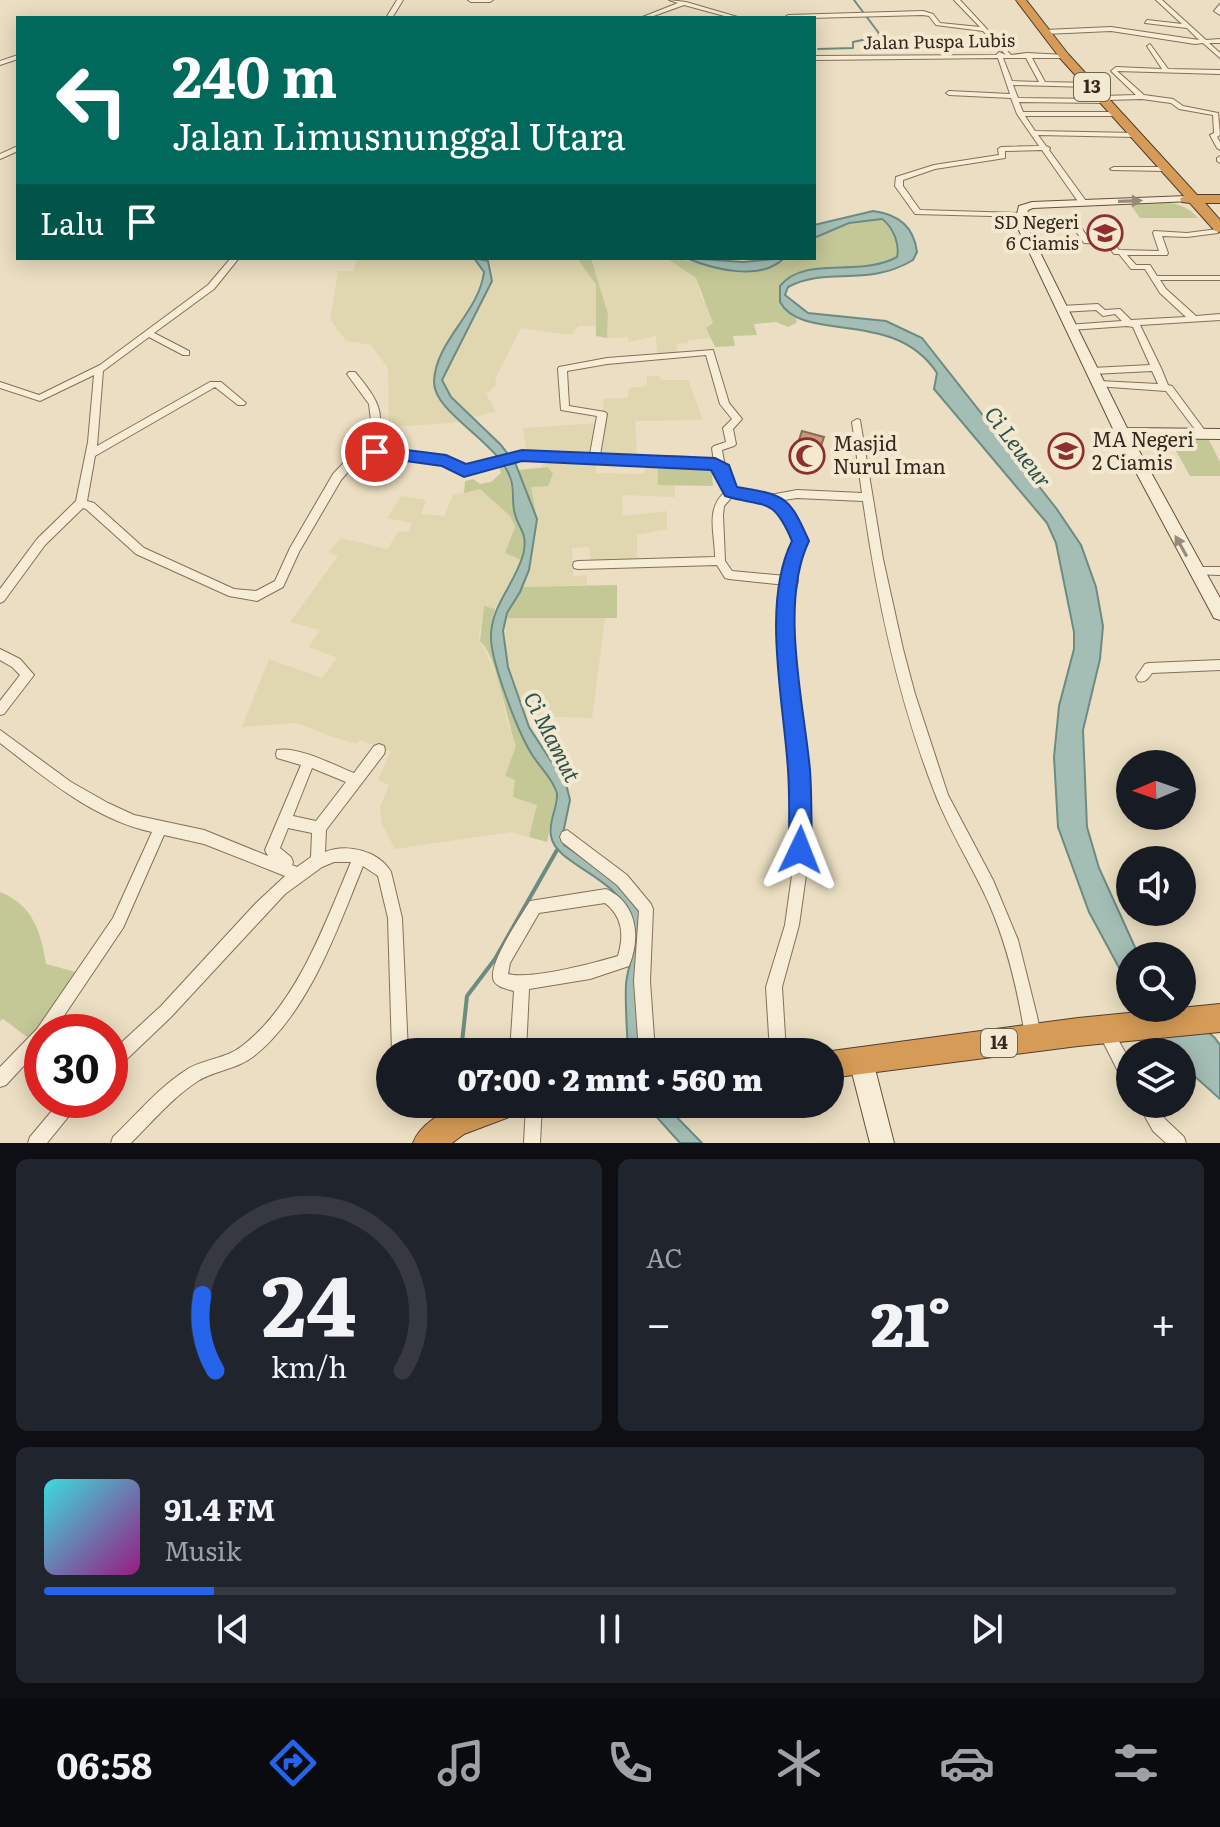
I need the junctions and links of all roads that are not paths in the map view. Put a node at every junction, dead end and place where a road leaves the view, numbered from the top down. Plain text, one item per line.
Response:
1 (471, 0) edge
2 (490, 0) edge
3 (672, 0) edge
4 (957, 0) edge
5 (1021, 0) edge
6 (1159, 0) edge
7 (684, 3) junction
8 (1220, 6) edge
9 (1220, 13) edge
10 (648, 16) edge
11 (731, 16) edge
12 (816, 16) edge
13 (1147, 22) dead end
14 (1191, 27) junction
15 (983, 29) junction
16 (1045, 32) junction
17 (1220, 41) edge
18 (1204, 42) junction
19 (1150, 46) dead end
20 (999, 54) junction
21 (1009, 54) junction
22 (1027, 55) junction
23 (1064, 56) junction
24 (1220, 56) edge
25 (816, 58) edge
26 (1166, 70) junction
27 (1220, 72) edge
28 (1009, 83) junction
29 (1044, 85) junction
30 (1090, 85) junction
31 (949, 93) dead end
32 (1142, 97) junction
33 (1013, 98) junction
34 (1104, 99) junction
35 (1020, 114) junction
36 (1116, 114) junction
37 (1034, 133) junction
38 (1135, 135) junction
39 (1047, 148) junction
40 (1220, 148) edge
41 (1114, 169) dead end
42 (1165, 170) junction
43 (1191, 199) junction
44 (1220, 199) edge
45 (1082, 201) junction
46 (1021, 221) junction
47 (1218, 232) edge
48 (1121, 252) junction
49 (233, 260) edge
50 (1154, 278) junction
51 (1220, 278) edge
52 (1061, 309) junction
53 (1220, 317) edge
54 (1193, 318) junction
55 (1133, 325) junction
56 (1070, 327) junction
57 (147, 333) junction
58 (186, 353) dead end
59 (102, 367) junction
60 (1157, 368) junction
61 (1092, 371) junction
62 (352, 374) dead end
63 (1099, 384) junction
64 (0, 385) edge
65 (1164, 387) junction
66 (241, 403) dead end
67 (857, 422) dead end
68 (1122, 433) junction
69 (1203, 434) junction
70 (1220, 434) edge
71 (91, 454) junction
72 (357, 455) junction
73 (594, 458) junction
74 (719, 465) junction
75 (731, 492) junction
76 (867, 497) junction
77 (769, 499) junction
78 (81, 503) junction
79 (720, 561) junction
80 (578, 565) dead end
81 (1195, 571) junction
82 (1220, 571) edge
83 (792, 581) junction
84 (0, 598) edge
85 (1220, 613) edge
86 (0, 654) edge
87 (1220, 665) edge
88 (1142, 677) dead end
89 (2, 705) edge
90 (0, 736) edge
91 (379, 750) dead end
92 (282, 754) dead end
93 (309, 761) junction
94 (356, 780) junction
95 (283, 820) junction
96 (161, 827) junction
97 (319, 828) junction
98 (567, 837) dead end
99 (360, 857) junction
100 (307, 869) junction
101 (522, 983) junction
102 (56, 1014) edge
103 (1215, 1018) edge
104 (1104, 1029) junction
105 (399, 1038) edge
106 (519, 1038) edge
107 (646, 1038) edge
108 (777, 1038) edge
109 (1033, 1038) junction
110 (128, 1046) edge
111 (1116, 1051) edge
112 (24, 1053) edge
113 (861, 1061) junction
114 (844, 1063) edge
115 (0, 1079) edge
116 (56, 1118) edge
117 (441, 1118) edge
118 (533, 1118) edge
119 (1155, 1118) edge
120 (1168, 1137) edge
121 (36, 1143) edge
122 (119, 1143) edge
123 (428, 1143) edge
124 (532, 1143) edge
125 (882, 1143) edge
126 (1178, 1143) edge

1 - 2 street
3 - 7 street
4 - 15 street
5 - 16 highway, 13
6 - 14 street
7 - 10 street
7 - 11 street
8 - 9 street
12 - 15 street
13 - 14 street
14 - 18 street
15 - 21 street
16 - 18 street
16 - 23 highway, 13
17 - 18 street
18 - 24 street
19 - 26 street
20 - 21 street, Jalan Puspa Lubis
20 - 25 street, Jalan Puspa Lubis
20 - 28 street
21 - 22 street, Jalan Puspa Lubis
22 - 23 street, Jalan Puspa Lubis
22 - 29 street
23 - 30 highway, 13
26 - 27 street
26 - 32 street
28 - 29 street
28 - 33 street
29 - 30 street
30 - 34 highway, 13
31 - 33 street
32 - 34 street
32 - 40 street
33 - 34 street
33 - 35 street
34 - 36 highway, 13
35 - 36 street
35 - 37 street
36 - 38 highway, 13
37 - 38 street
37 - 39 street
38 - 42 highway, 13
39 - 45 street
39 - 46 street
41 - 42 street
42 - 43 highway, 13
43 - 44 highway
45 -> 43 main road
43 - 47 highway, 13
45 - 46 main road
46 - 48 street
46 - 52 main road
47 - 48 street
48 - 50 street
49 - 57 street
50 - 51 street
50 - 54 street
52 - 55 street
52 - 56 main road
53 - 54 street
54 - 55 street
55 - 56 street
55 - 60 street
56 - 61 main road
57 - 58 street
57 - 59 street
59 - 64 street
59 - 71 street
60 - 61 street
60 - 65 street
61 - 63 main road
62 - 72 street
63 - 65 street
63 - 68 main road
65 - 69 street
66 - 71 street
67 - 76 street
68 - 69 main road
81 -> 68 main road
69 - 70 main road
71 - 78 street
72 - 73 street
72 - 78 street
73 - 74 street
73 - 74 street
74 - 75 street
75 - 77 street
75 - 79 street
76 - 77 street
76 - 109 street
77 - 83 street
78 - 84 street
79 - 80 street
79 - 83 street
81 - 82 street
81 - 85 main road
83 - 108 street
86 - 89 street
87 - 88 street
90 - 96 street
91 - 94 street
92 - 93 street
93 - 94 street
93 - 95 street
94 - 97 street
95 - 97 street
95 - 100 street
96 - 100 street
96 - 102 street
97 - 100 street
98 - 107 street
99 - 100 street
99 - 105 street
99 - 122 street
100 - 110 street
101 - 101 street
101 - 106 street
103 - 104 highway, 14
104 - 109 highway, 14
104 - 111 street
109 - 113 highway, 14
112 - 115 street
113 - 114 highway, 14
113 - 125 main road
116 - 121 street
117 - 123 highway
118 - 124 street
119 - 120 street
120 - 126 street

